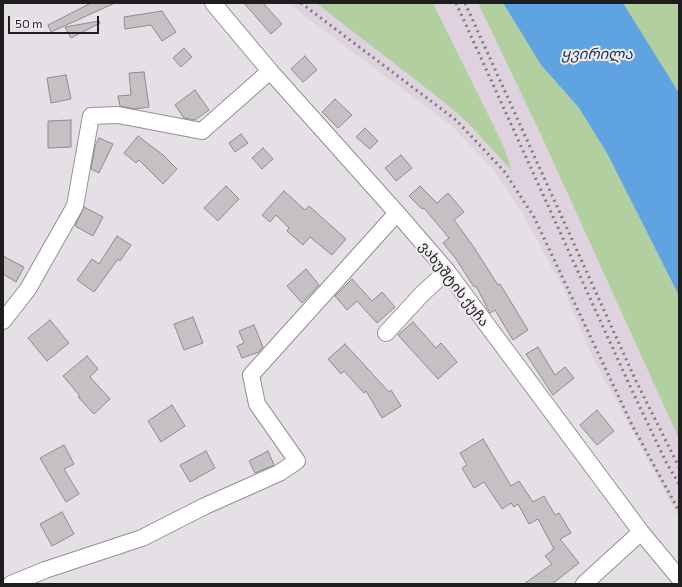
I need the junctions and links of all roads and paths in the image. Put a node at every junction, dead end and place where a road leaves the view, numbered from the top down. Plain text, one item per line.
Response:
1 (213, 3) edge
2 (270, 71) junction
3 (397, 213) junction
4 (447, 271) junction
5 (3, 321) edge
6 (386, 333) dead end
7 (641, 532) junction
8 (679, 578) edge
9 (11, 584) edge
10 (584, 584) edge

1 - 2 street, ვახუშტის ქუჩა
2 - 3 street, ვახუშტის ქუჩა
2 - 5 street
3 - 4 street, ვახუშტის ქუჩა
3 - 9 street
4 - 6 street
4 - 7 street, ვახუშტის ქუჩა
7 - 8 street, ვახუშტის ქუჩა
7 - 10 street

